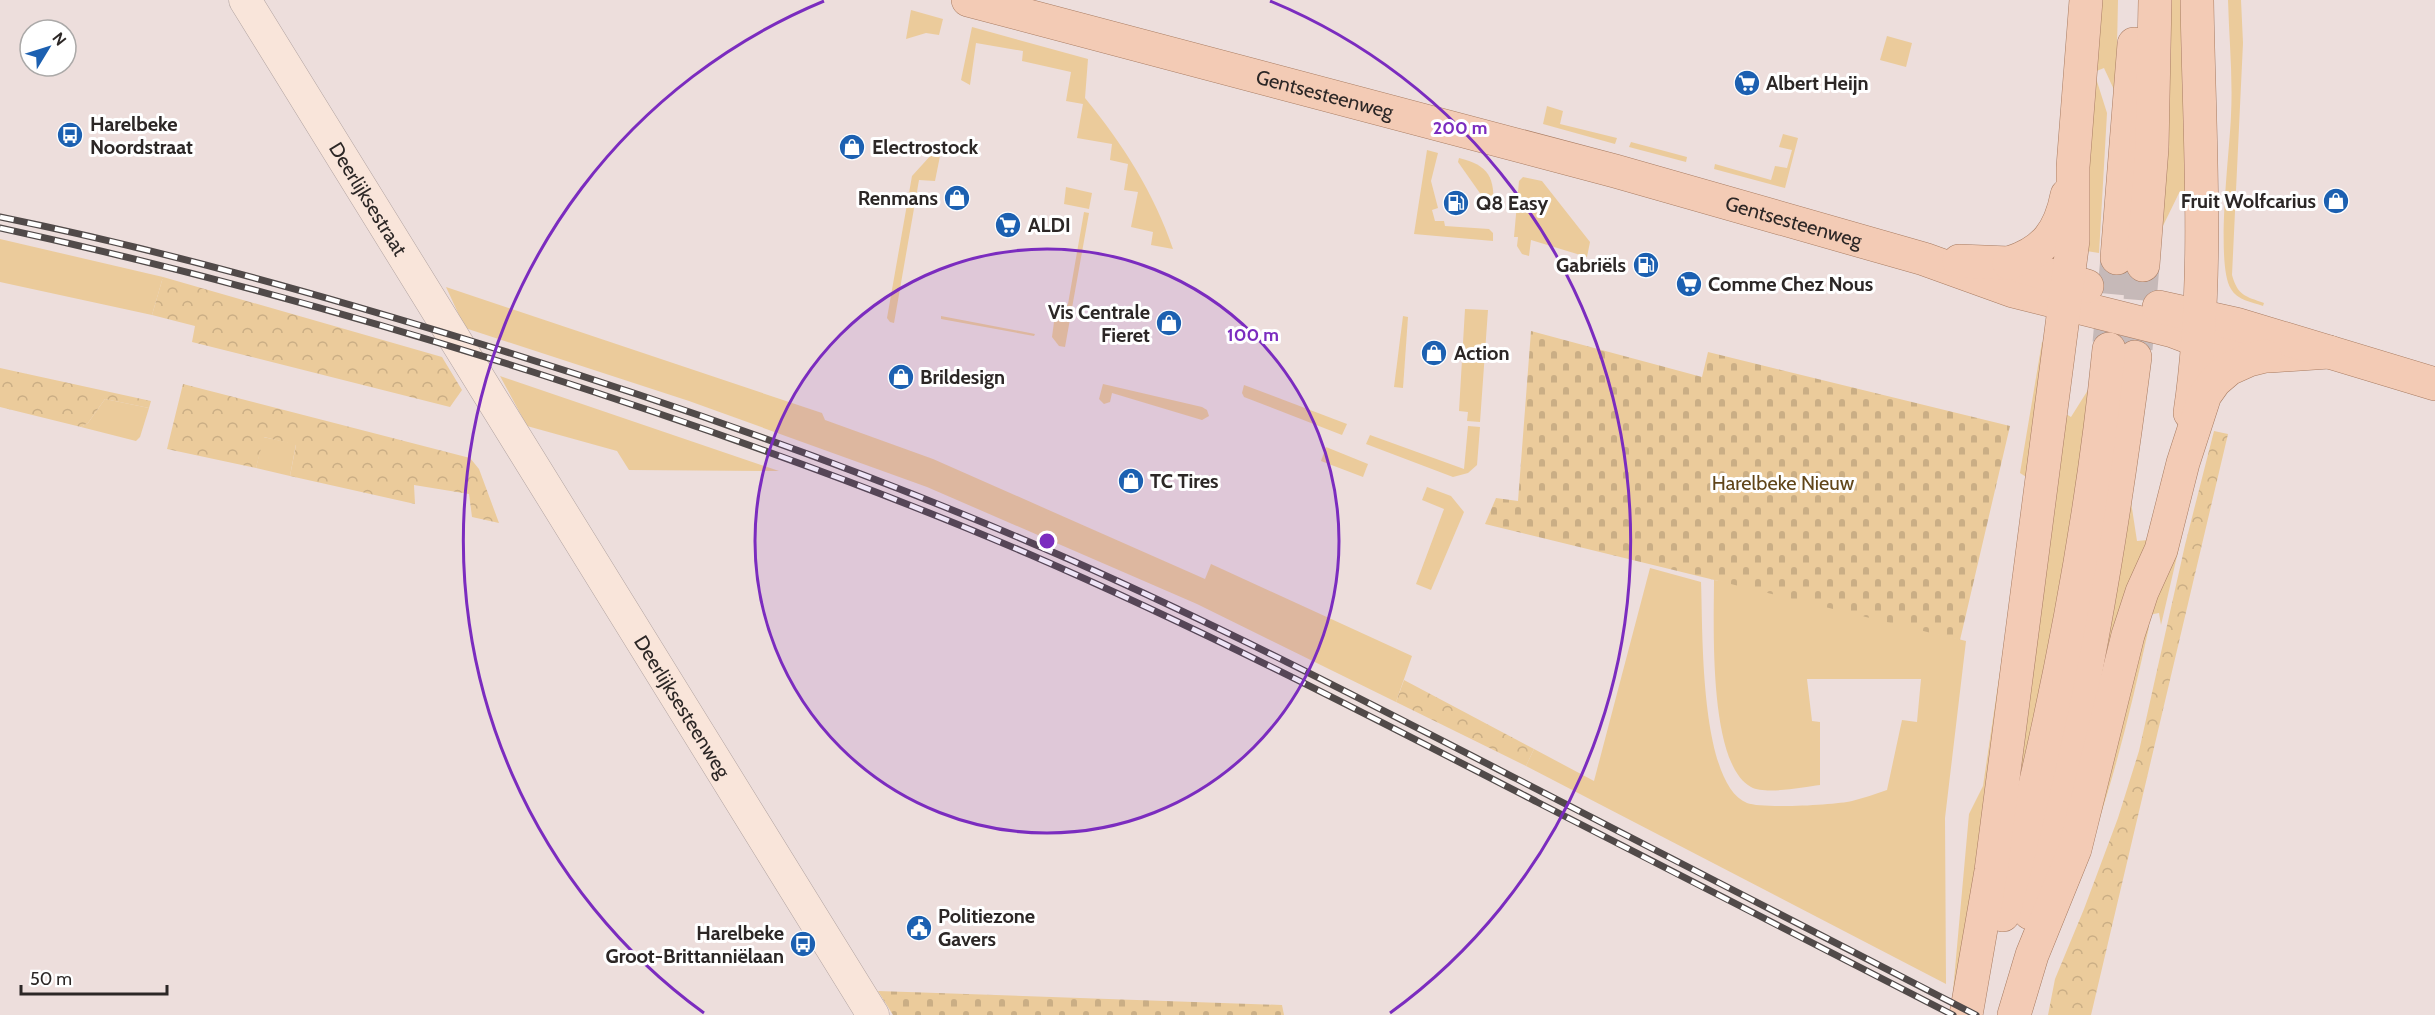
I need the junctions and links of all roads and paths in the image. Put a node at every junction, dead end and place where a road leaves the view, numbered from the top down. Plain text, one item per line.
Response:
1 (245, 0) edge
2 (968, 0) edge
3 (2086, 0) edge
4 (2137, 0) edge
5 (2155, 0) edge
6 (2197, 0) edge
7 (2073, 167) junction
8 (1924, 259) junction
9 (2009, 263) junction
10 (2066, 291) junction
11 (2198, 328) junction
12 (2329, 352) junction
13 (2270, 356) junction
14 (2435, 384) edge
15 (491, 400) joint
16 (2183, 463) junction
17 (873, 1015) edge
18 (1966, 1015) edge
19 (1975, 1015) edge
20 (1999, 1015) edge
21 (2014, 1015) edge

1 - 15 main road, Deerlijksestraat
2 - 8 main road, Gentsesteenweg
3 - 7 main road
4 - 5 main road
6 - 11 main road
7 - 9 main road
7 - 10 main road
8 - 9 main road, Gentsesteenweg
8 - 10 main road, Gentsesteenweg
9 - 10 main road, Gentsesteenweg
10 - 11 main road, Gentsesteenweg
10 - 18 main road
11 - 12 main road, Gentsesteenweg
11 - 13 main road, Gentsesteenweg
11 - 16 main road
12 - 13 main road, Gentsesteenweg
12 - 14 main road, Gentsesteenweg
13 - 16 main road
15 - 17 main road, Deerlijksesteenweg
16 - 21 main road
19 - 20 main road

